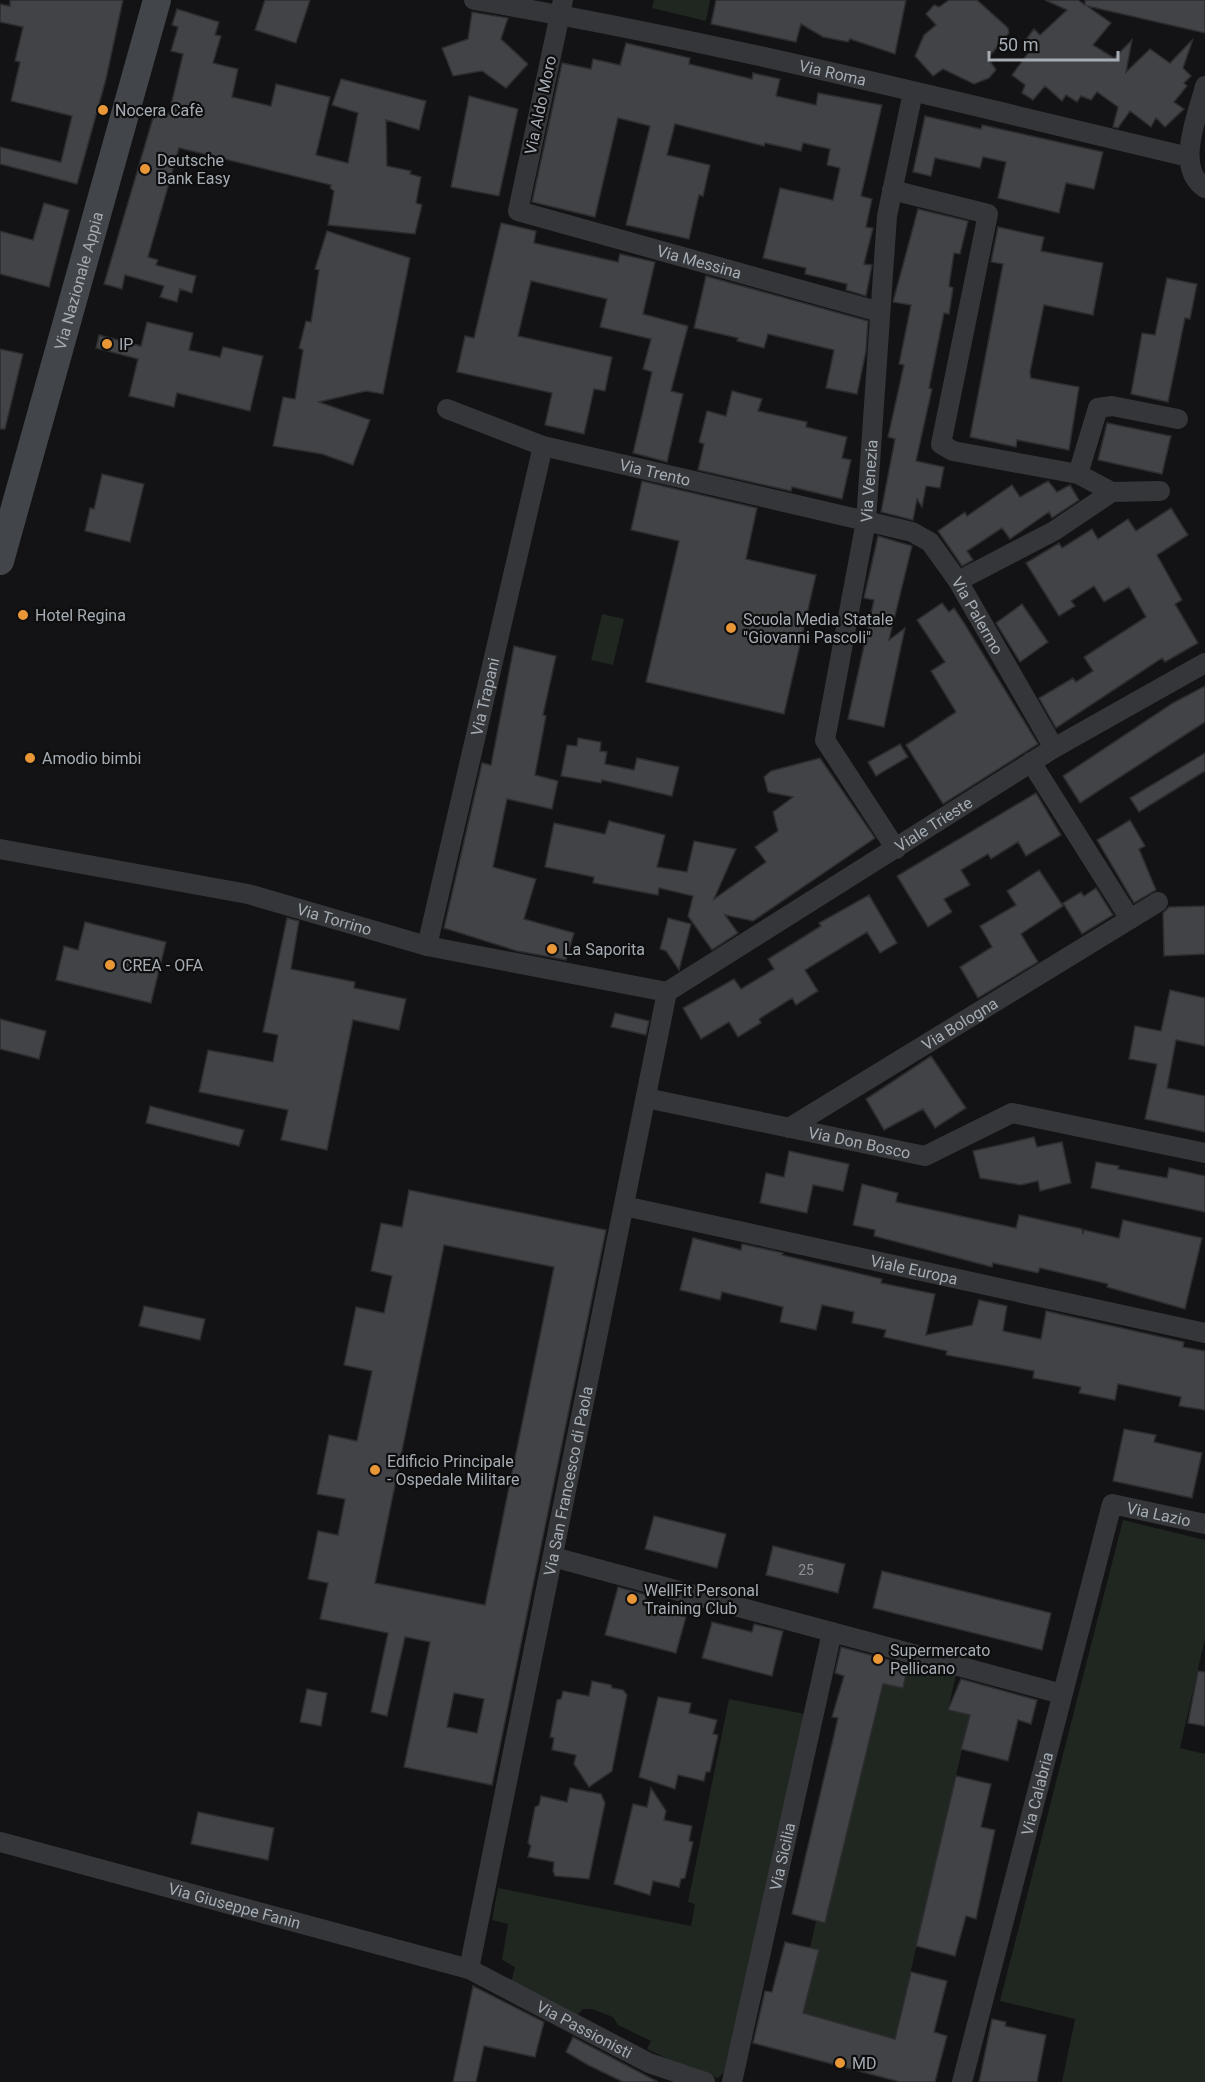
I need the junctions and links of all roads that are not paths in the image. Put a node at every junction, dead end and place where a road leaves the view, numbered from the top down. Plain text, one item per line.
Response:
1 (157, 0) edge
2 (474, 0) edge
3 (561, 7) edge
4 (1205, 86) edge
5 (913, 92) junction
6 (1189, 158) junction
7 (1205, 188) edge
8 (892, 190) junction
9 (518, 211) joint
10 (880, 312) junction
11 (447, 409) dead end
12 (1178, 419) dead end
13 (543, 446) junction
14 (1078, 474) junction
15 (1160, 491) dead end
16 (1112, 492) junction
17 (866, 521) junction
18 (0, 561) edge
19 (958, 581) junction
20 (1205, 663) edge
21 (1054, 748) junction
22 (1031, 762) junction
23 (0, 849) edge
24 (896, 849) junction
25 (1158, 902) dead end
26 (1130, 919) junction
27 (427, 946) junction
28 (667, 992) junction
29 (646, 1098) junction
30 (789, 1128) junction
31 (1205, 1153) edge
32 (624, 1206) junction
33 (1205, 1333) edge
34 (1112, 1504) joint
35 (1205, 1524) edge
36 (553, 1557) junction
37 (832, 1632) junction
38 (1062, 1694) junction
39 (0, 1842) edge
40 (468, 1969) junction
41 (705, 2082) edge
42 (732, 2082) edge
43 (962, 2082) edge

1 - 18 main road, Via Nazionale Appia
2 - 3 street, Via Roma
3 - 5 street, Via Roma
3 - 9 street, Via Aldo Moro
4 - 6 street
5 - 6 street, Via Roma
5 - 8 street, Via Venezia
6 - 7 street
8 - 10 street, Via Venezia
8 - 14 street
9 - 10 street, Via Messina
10 - 17 street, Via Venezia
11 - 13 street, Via Trento
12 - 14 street
13 - 17 street, Via Trento
13 - 27 street, Via Trapani
14 - 16 street
15 - 16 street
16 - 19 street
17 - 19 street, Via Palermo
17 - 24 street, Via Venezia
19 - 21 street, Via Palermo
20 - 21 street, Viale Trieste
21 - 22 street, Viale Trieste
22 - 24 street, Viale Trieste
22 - 26 street
23 - 27 street, Via Torrino
24 - 28 street, Viale Trieste
25 - 26 street, Via Bologna
26 - 30 street, Via Bologna
27 - 28 street, Via Torrino
28 - 29 street, Via San Francesco di Paola
29 - 30 street, Via Don Bosco
29 - 32 street, Via San Francesco di Paola
30 - 31 street, Via Don Bosco
32 - 33 street, Viale Europa
32 - 36 street, Via San Francesco di Paola
34 - 35 street, Via Lazio
34 - 38 street, Via Calabria
36 - 37 street
36 - 40 street, Via San Francesco di Paola
37 - 38 street
37 - 42 street, Via Sicilia
38 - 43 street, Via Calabria
39 - 40 street, Via Giuseppe Fanin
40 - 41 street, Via Passionisti

